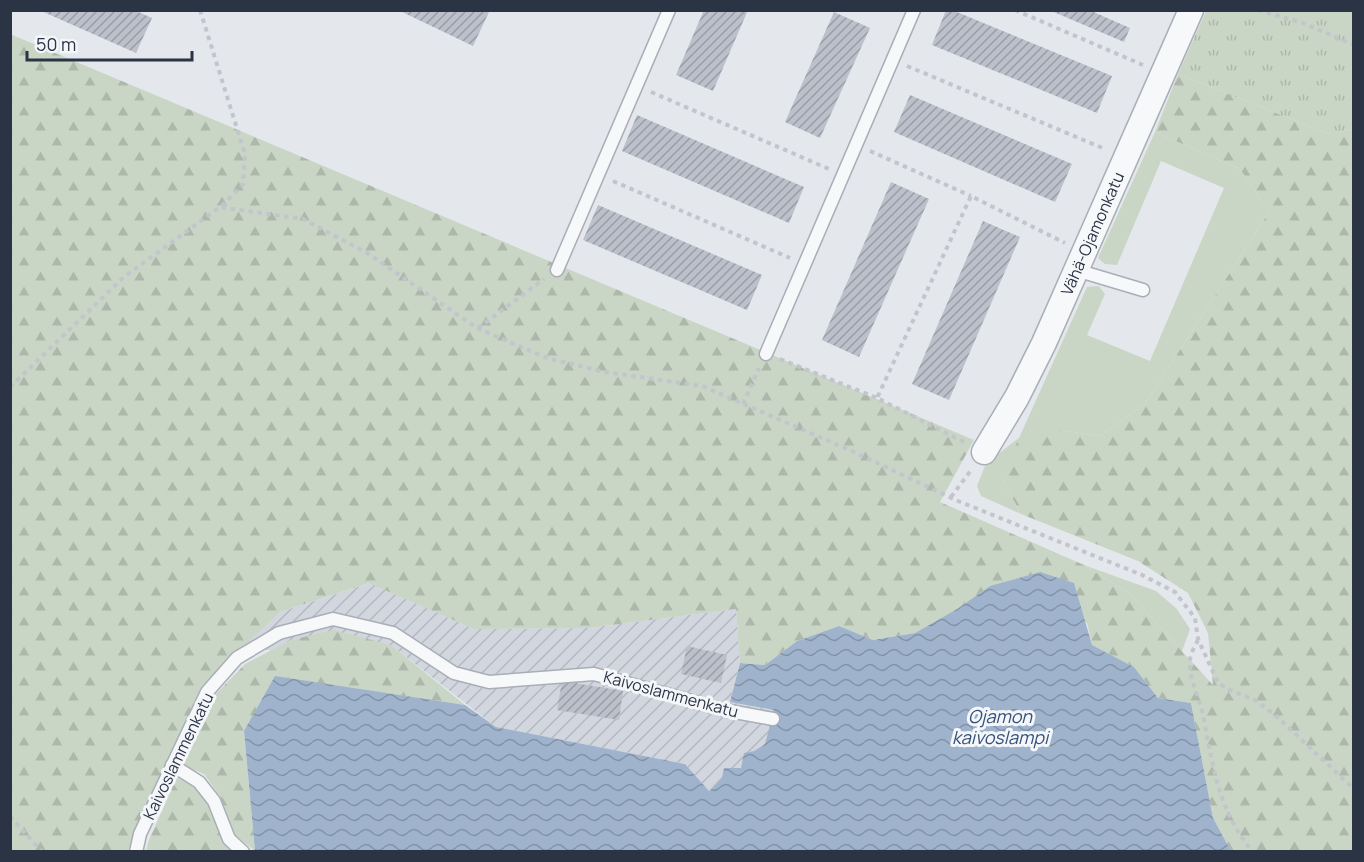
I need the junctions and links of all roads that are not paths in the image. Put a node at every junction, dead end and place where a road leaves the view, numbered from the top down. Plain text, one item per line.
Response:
1 (669, 10) edge
2 (914, 10) edge
3 (1191, 10) edge
4 (1080, 261) junction
5 (557, 270) road end
6 (1143, 290) dead end
7 (766, 354) road end
8 (984, 452) road end
9 (773, 719) dead end
10 (172, 765) junction
11 (136, 852) edge
12 (243, 852) edge

1 - 5 lane
2 - 7 lane
3 - 4 street, Vähä-Ojamonkatu
4 - 6 lane
4 - 8 street, Vähä-Ojamonkatu
9 - 10 lane, Kaivoslammenkatu
10 - 11 lane, Kaivoslammenkatu
10 - 12 lane

